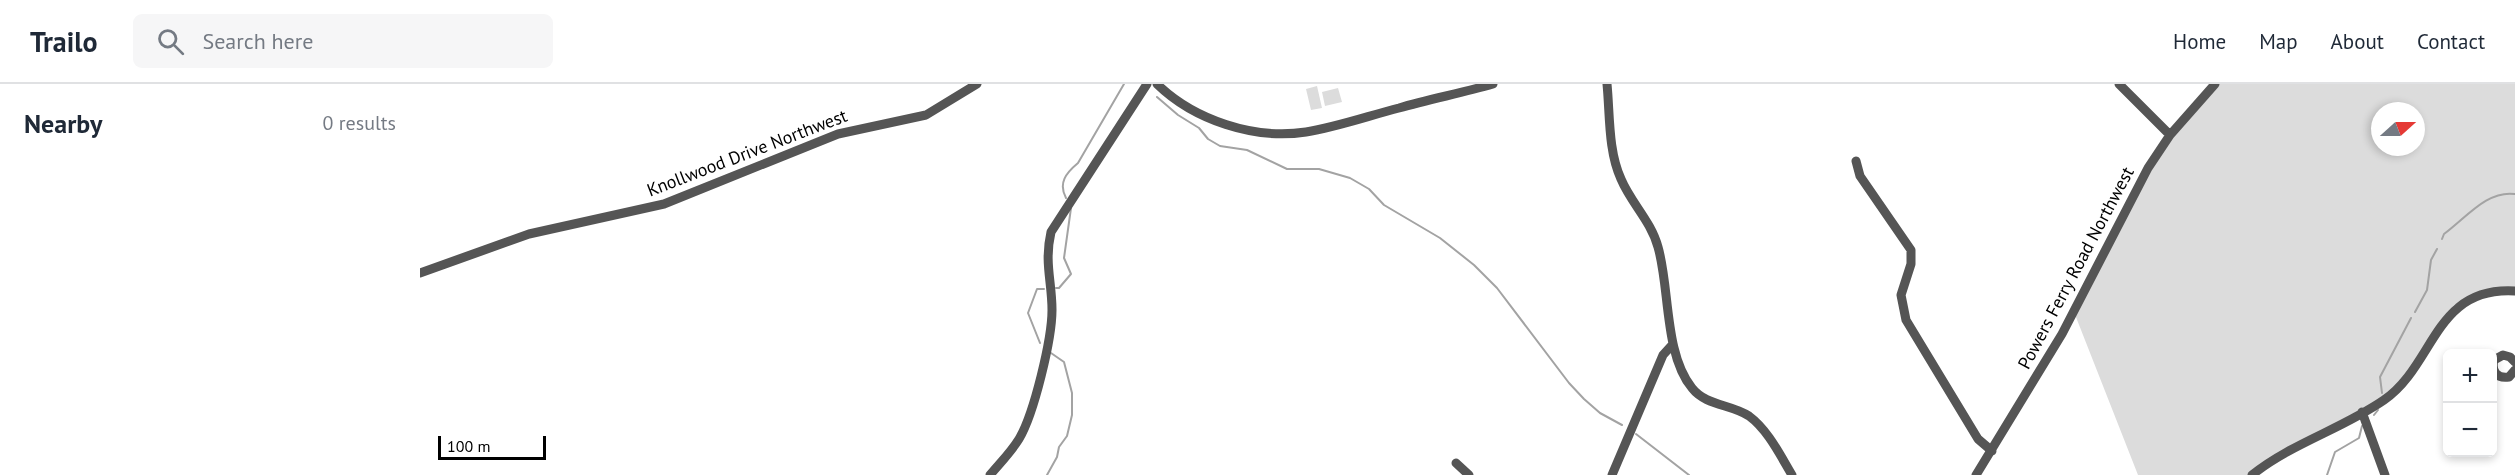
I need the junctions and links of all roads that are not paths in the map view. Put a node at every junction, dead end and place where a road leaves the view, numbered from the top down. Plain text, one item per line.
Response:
1 (977, 84) edge
2 (1147, 84) edge
3 (1157, 84) edge
4 (1493, 84) edge
5 (1607, 84) edge
6 (2119, 84) edge
7 (2215, 84) edge
8 (2170, 135) junction
9 (1856, 161) dead end
10 (420, 273) edge
11 (2515, 291) edge
12 (1673, 344) junction
13 (2362, 412) junction
14 (1992, 452) junction
15 (1456, 464) dead end
16 (990, 475) edge
17 (1469, 475) edge
18 (1612, 475) edge
19 (1792, 475) edge
20 (1976, 475) edge
21 (2252, 475) edge
22 (2385, 475) edge

1 - 10 street, Knollwood Drive Northwest
2 - 16 street
3 - 4 street
5 - 12 street
6 - 8 street
7 - 8 street, Powers Ferry Road Northwest
8 - 14 street, Powers Ferry Road Northwest
9 - 14 street
11 - 13 street
12 - 18 street
12 - 19 street
13 - 21 street
13 - 22 street
14 - 20 street, Powers Ferry Road Northwest
15 - 17 street

